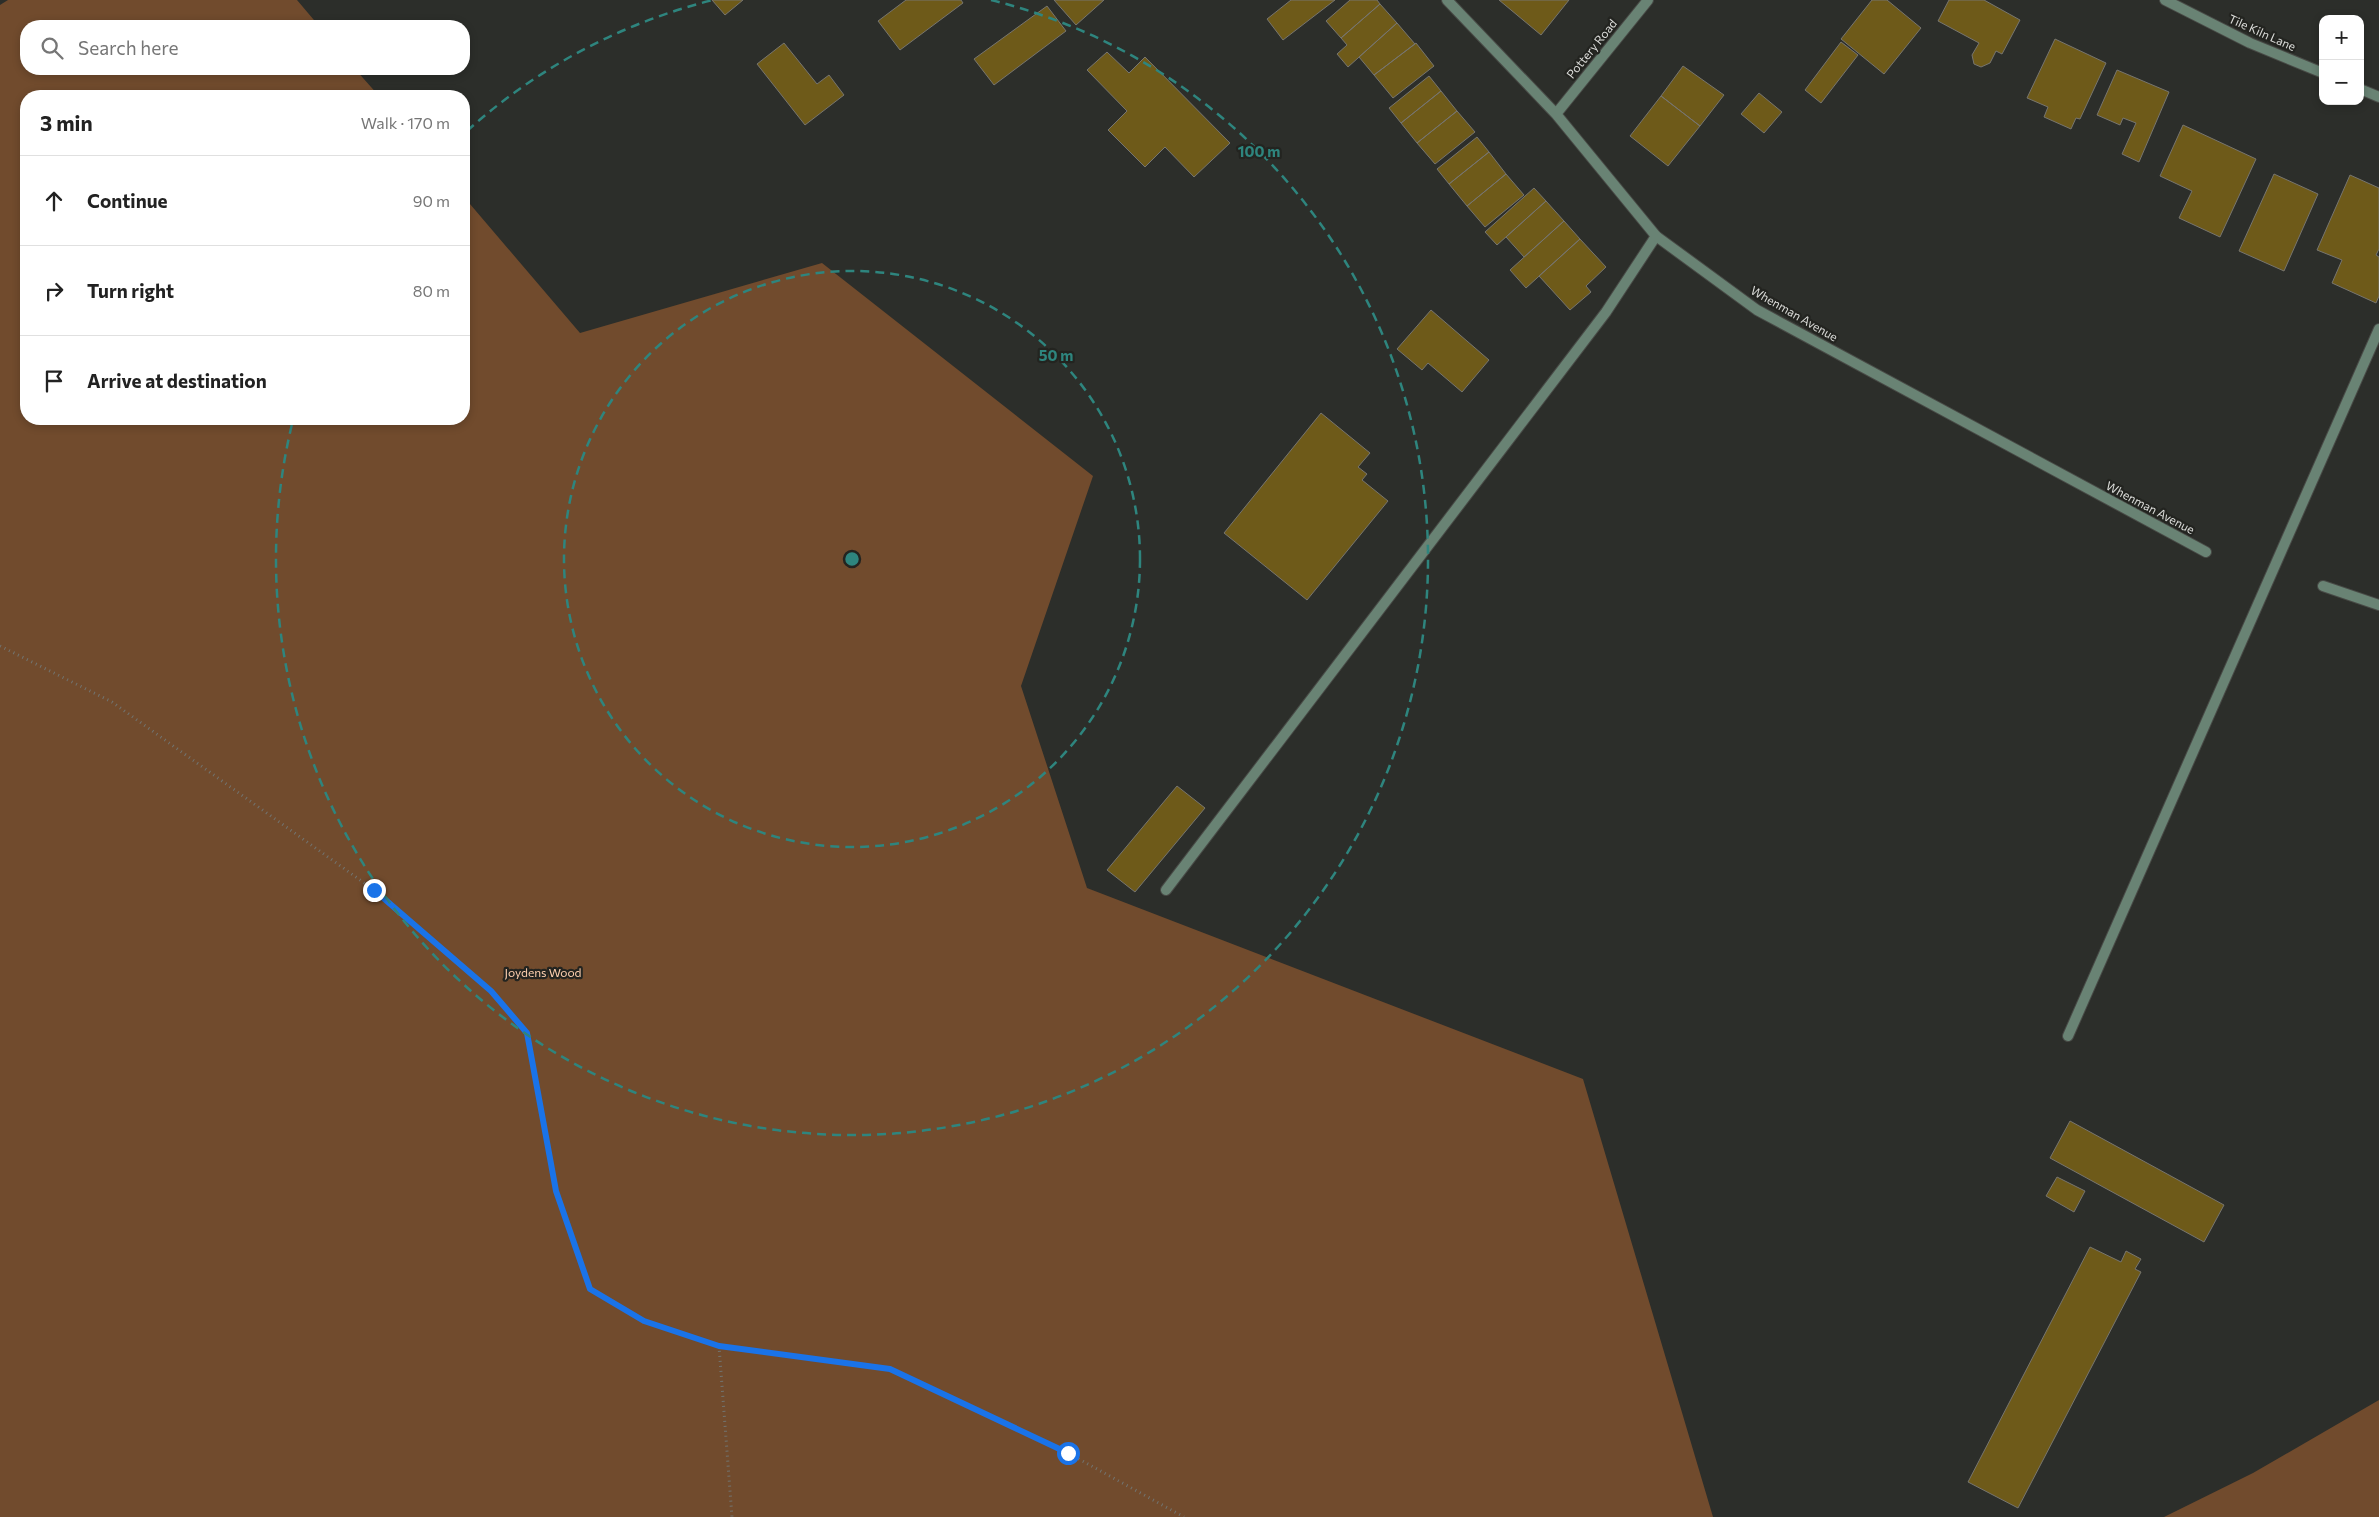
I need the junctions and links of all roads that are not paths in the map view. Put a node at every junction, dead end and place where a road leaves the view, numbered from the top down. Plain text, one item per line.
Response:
1 (1447, 0) edge
2 (1648, 0) edge
3 (2165, 0) edge
4 (2319, 71) edge
5 (2364, 91) edge
6 (2379, 97) edge
7 (1556, 114) junction
8 (1656, 236) junction
9 (2379, 329) edge
10 (2206, 552) dead end
11 (2323, 586) dead end
12 (2379, 605) edge
13 (1166, 890) dead end
14 (2068, 1036) dead end

1 - 7 street, Whenman Avenue
2 - 7 street, Pottery Road
3 - 4 street, Tile Kiln Lane
5 - 6 street
7 - 8 street, Whenman Avenue
8 - 10 street, Whenman Avenue
8 - 13 street
9 - 14 street
11 - 12 street

